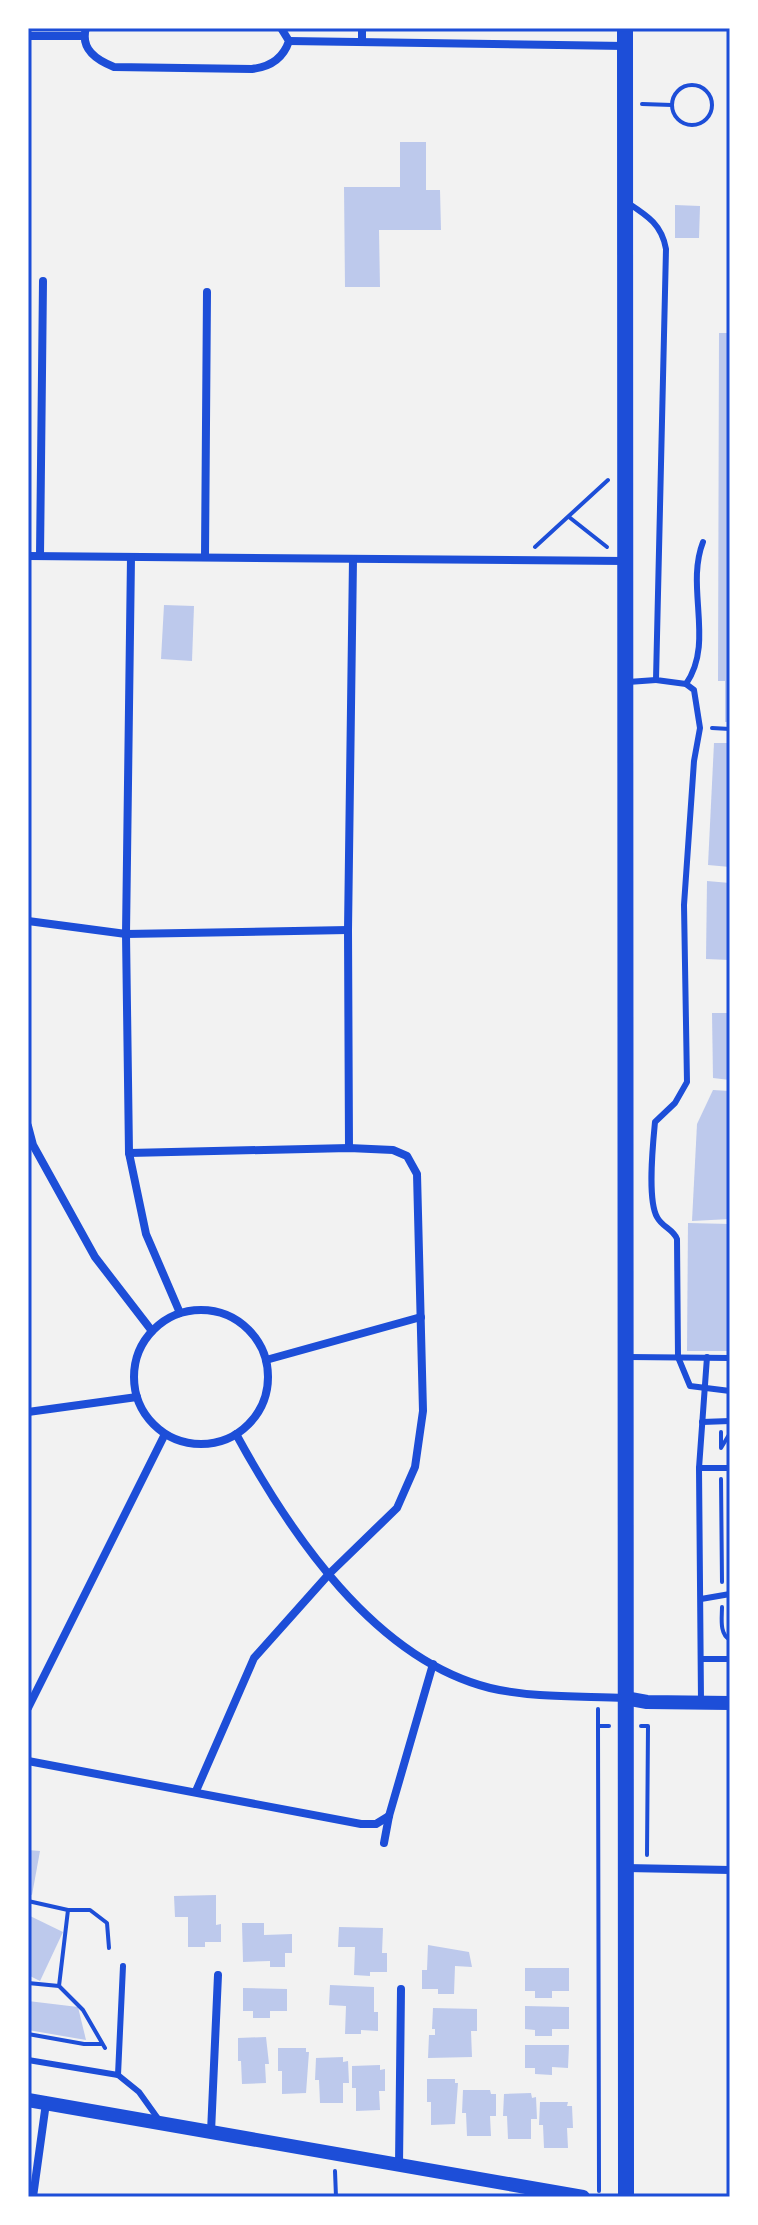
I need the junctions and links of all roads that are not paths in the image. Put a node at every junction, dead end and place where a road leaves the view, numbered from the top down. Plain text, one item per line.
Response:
1 (281, 28) edge
2 (362, 28) edge
3 (625, 28) edge
4 (85, 32) edge
5 (28, 36) edge
6 (289, 41) junction
7 (362, 42) junction
8 (625, 46) junction
9 (625, 201) junction
10 (43, 281) dead end
11 (207, 292) dead end
12 (703, 542) dead end
13 (28, 556) edge
14 (40, 556) junction
15 (131, 557) junction
16 (205, 557) junction
17 (353, 559) junction
18 (625, 561) junction
19 (656, 680) junction
20 (627, 682) junction
21 (686, 684) junction
22 (28, 921) edge
23 (348, 930) junction
24 (126, 934) junction
25 (28, 1126) edge
26 (31, 1145) edge
27 (349, 1148) junction
28 (129, 1153) junction
29 (180, 1313) junction
30 (421, 1317) junction
31 (152, 1331) junction
32 (625, 1357) junction
33 (678, 1357) junction
34 (707, 1357) junction
35 (730, 1358) edge
36 (266, 1360) junction
37 (705, 1389) junction
38 (730, 1391) edge
39 (137, 1397) junction
40 (28, 1412) edge
41 (730, 1421) edge
42 (702, 1422) junction
43 (165, 1434) junction
44 (236, 1434) junction
45 (699, 1468) junction
46 (730, 1468) edge
47 (329, 1574) junction
48 (726, 1595) edge
49 (701, 1599) junction
50 (702, 1659) junction
51 (730, 1659) edge
52 (433, 1664) junction
53 (625, 1698) junction
54 (701, 1703) junction
55 (730, 1703) edge
56 (28, 1708) edge
57 (28, 1761) edge
58 (196, 1791) junction
59 (389, 1816) junction
60 (384, 1843) dead end
61 (626, 1868) junction
62 (730, 1870) edge
63 (123, 1966) dead end
64 (218, 1975) dead end
65 (401, 1989) dead end
66 (28, 2060) edge
67 (118, 2075) junction
68 (28, 2100) edge
69 (46, 2103) junction
70 (161, 2124) junction
71 (211, 2132) junction
72 (399, 2165) junction
73 (33, 2197) edge
74 (583, 2197) edge
75 (626, 2197) edge

1 - 6 street
2 - 7 street
3 - 8 main road
4 - 5 street
4 - 6 street
6 - 7 street
7 - 8 street
8 - 9 main road
9 - 18 main road
9 - 19 lane
10 - 14 street
11 - 16 street
12 - 21 lane
13 - 14 street
14 - 15 street
15 - 16 street
15 - 24 street
16 - 17 street
17 - 18 street
17 - 23 street
18 - 20 main road
19 - 20 lane
19 - 21 lane
20 - 32 main road
21 - 33 lane
22 - 24 street
23 - 24 street
23 - 27 street
24 - 28 street
25 - 26 street
26 - 31 street
27 - 28 street
27 - 30 street
28 - 29 street
29 - 31 street
29 - 36 street
30 - 36 street
30 - 47 street
31 - 39 street
32 - 33 lane
32 - 53 main road
33 - 34 lane
33 - 37 lane
34 - 35 lane
34 - 37 lane
36 - 44 street
37 - 38 lane
37 - 42 lane
39 - 40 street
39 - 43 street
41 - 42 lane
42 - 45 lane
43 - 44 street
43 - 56 street
44 - 47 street
45 - 46 lane
45 - 49 lane
47 - 52 street
47 - 58 street
48 - 49 lane
49 - 50 lane
50 - 51 lane
50 - 54 lane
52 - 53 street
52 - 59 street
53 - 54 street
53 - 61 main road
54 - 55 street
57 - 58 street
58 - 59 street
59 - 60 street
61 - 62 street
61 - 75 main road
63 - 67 lane
64 - 71 street
65 - 72 street
66 - 67 lane
67 - 70 lane
68 - 69 street
69 - 70 street
69 - 73 street
70 - 71 street
71 - 72 street
72 - 74 street

